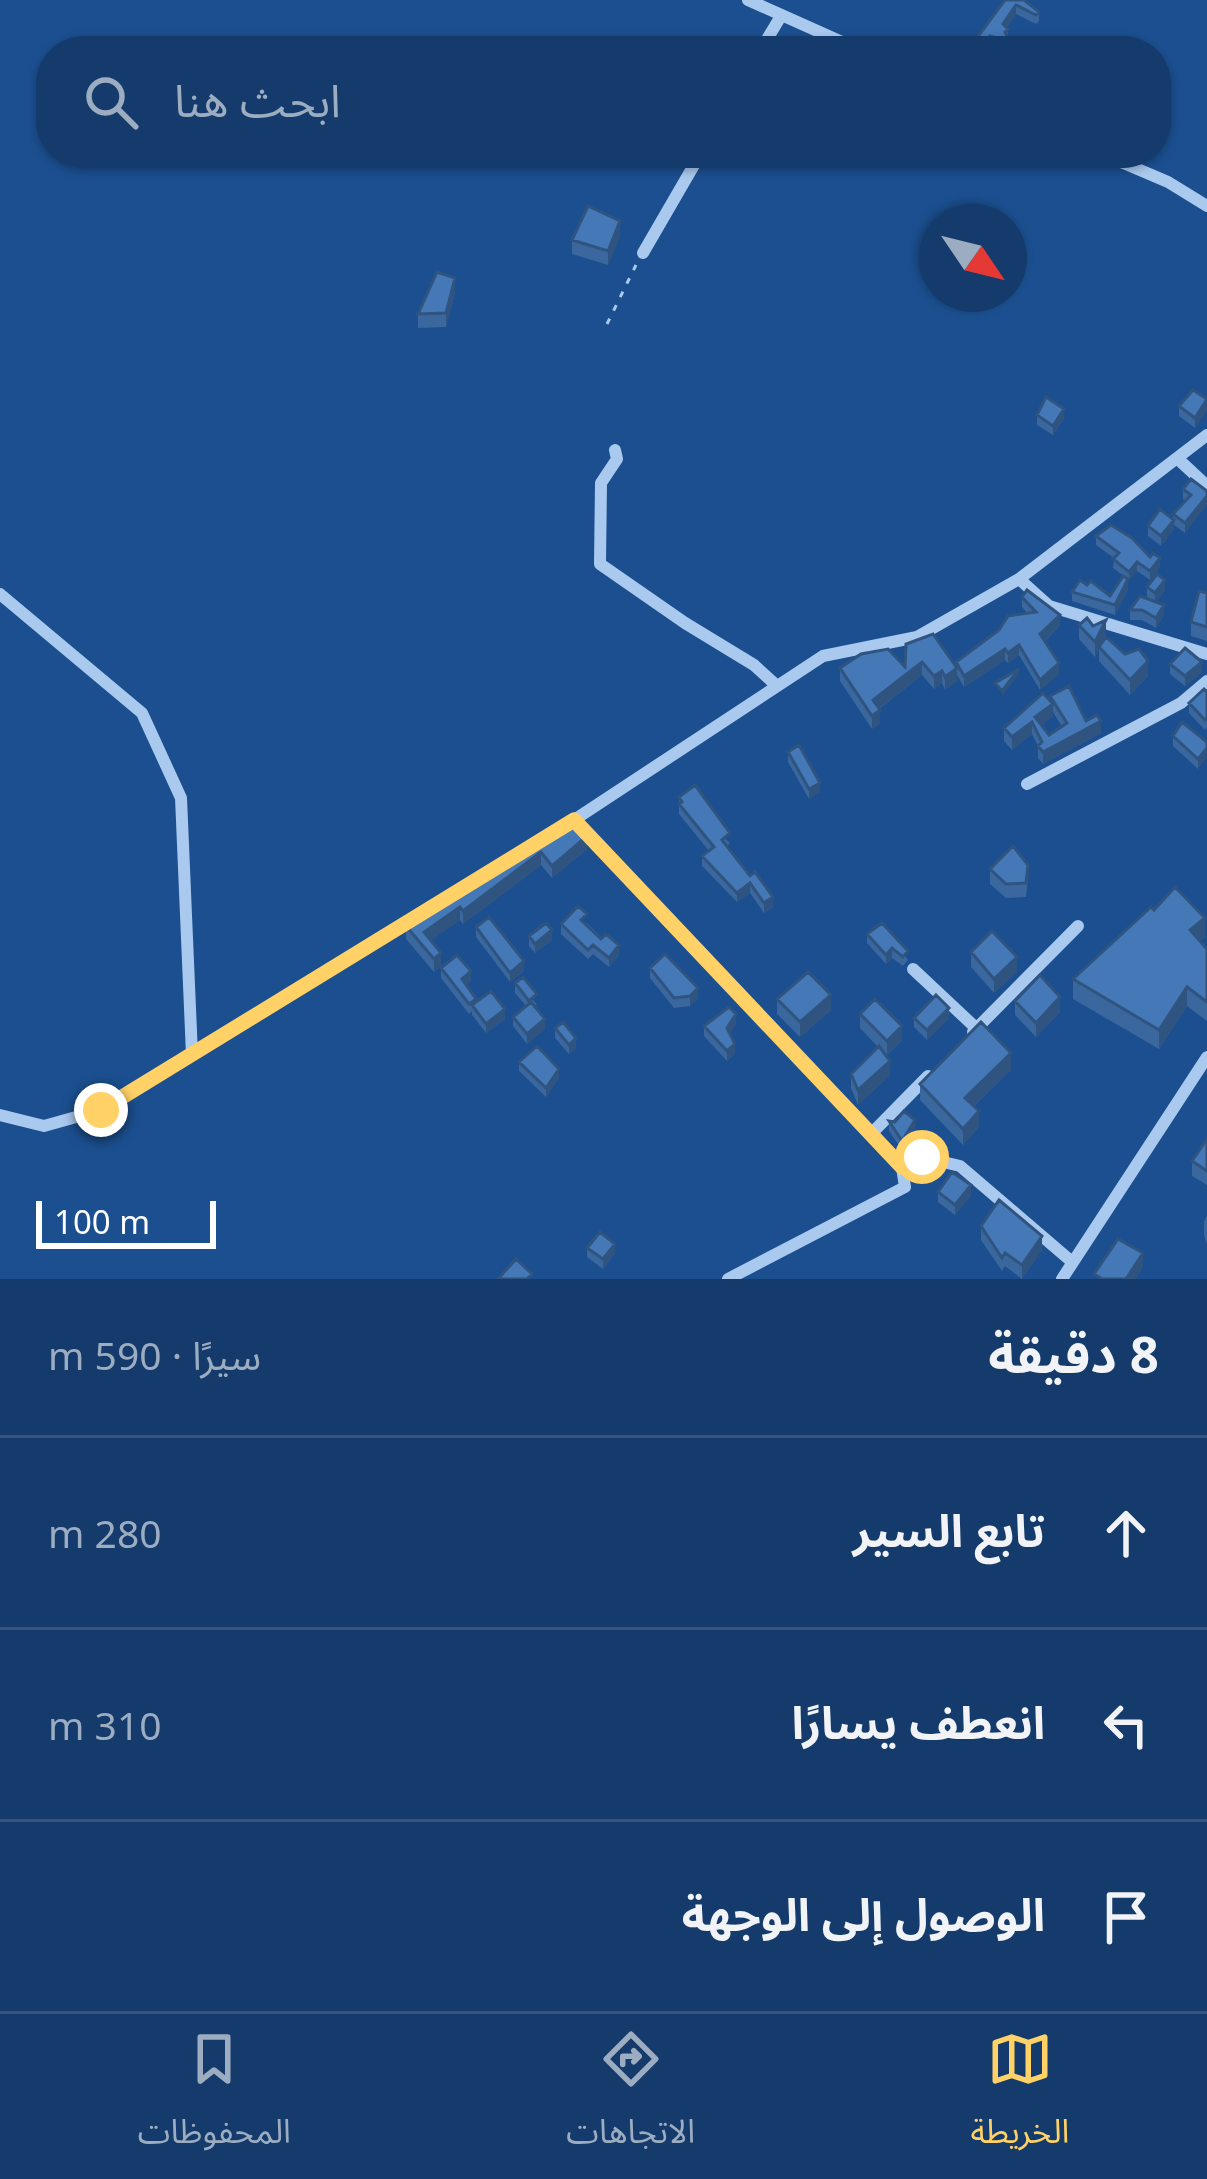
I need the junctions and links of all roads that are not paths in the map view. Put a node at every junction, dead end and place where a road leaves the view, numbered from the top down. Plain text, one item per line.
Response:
1 (748, 0) edge
2 (781, 16) junction
3 (769, 36) edge
4 (827, 36) edge
5 (692, 168) edge
6 (1135, 168) edge
7 (1207, 206) edge
8 (643, 253) road end
9 (1207, 435) edge
10 (615, 449) dead end
11 (1178, 460) junction
12 (1207, 486) edge
13 (1019, 579) junction
14 (0, 594) edge
15 (1207, 654) edge
16 (1207, 680) edge
17 (777, 686) junction
18 (1027, 784) dead end
19 (574, 820) junction
20 (1078, 926) dead end
21 (913, 969) dead end
22 (976, 1028) junction
23 (959, 1045) edge
24 (192, 1054) junction
25 (1207, 1057) edge
26 (942, 1062) edge
27 (0, 1115) edge
28 (870, 1136) junction
29 (902, 1167) junction
30 (1071, 1261) junction
31 (728, 1279) edge
32 (1062, 1279) edge

1 - 2 street
2 - 3 street
2 - 4 street
5 - 8 street
6 - 7 street
9 - 11 street
10 - 17 street
11 - 12 street
11 - 13 street
13 - 15 street
13 - 17 street
14 - 24 street
16 - 18 street
17 - 19 street
19 - 24 street
19 - 28 street
20 - 22 street
21 - 22 street
22 - 23 street
24 - 27 street
25 - 30 street
26 - 28 street
28 - 29 street
29 - 30 street
29 - 31 street
30 - 32 street

